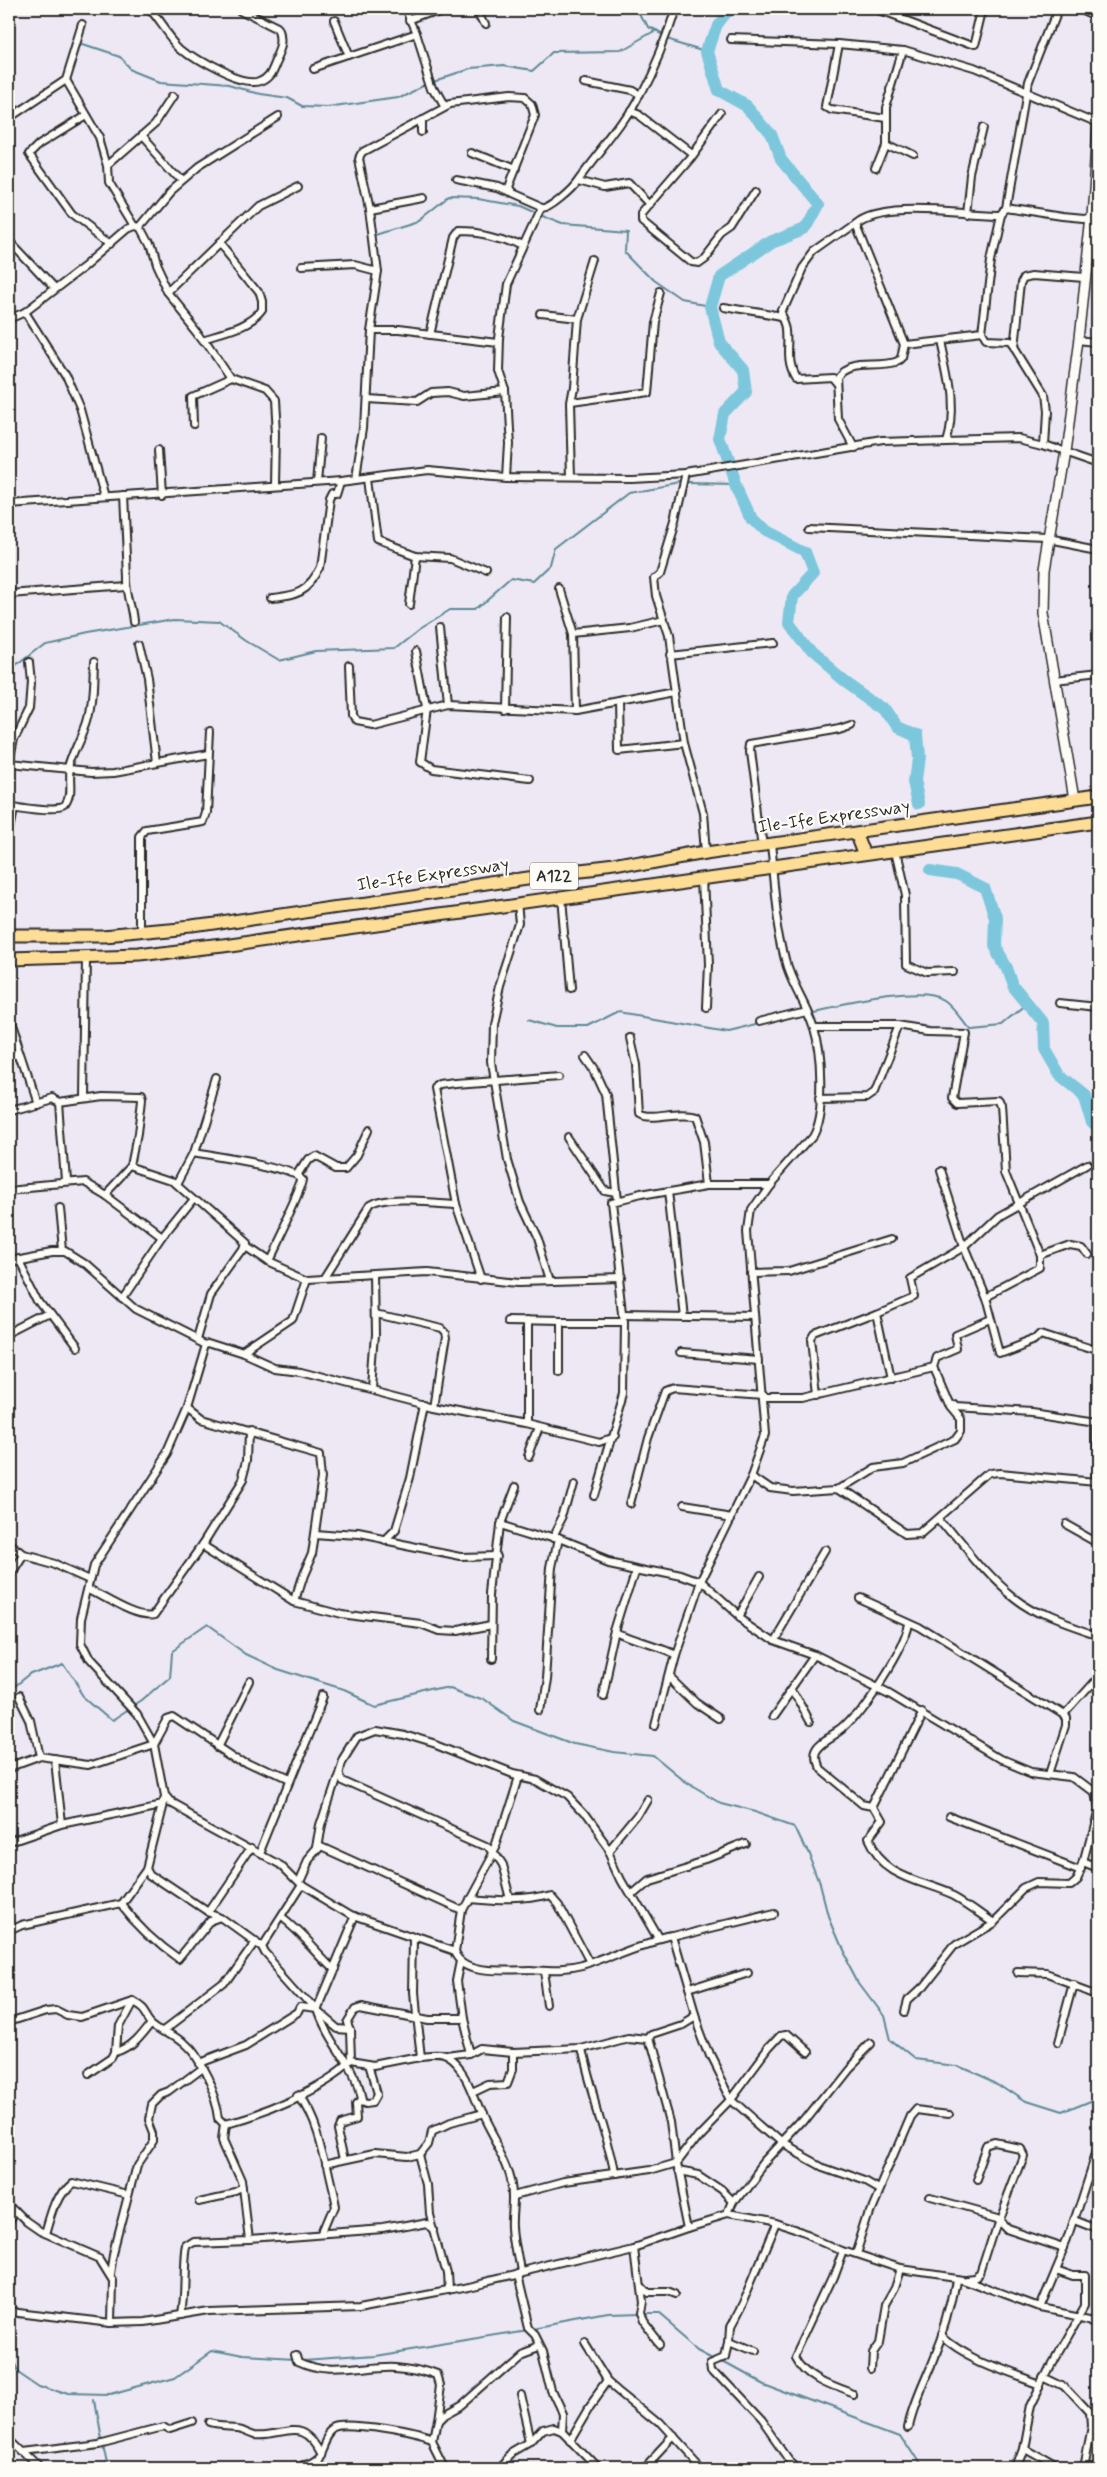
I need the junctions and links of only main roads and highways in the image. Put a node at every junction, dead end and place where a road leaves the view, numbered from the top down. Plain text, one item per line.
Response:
1 (1098, 797) edge
2 (1098, 822) edge
3 (856, 832) junction
4 (866, 854) junction
5 (9, 936) edge
6 (9, 960) edge

1 - 3 highway, Ile-Ife Expressway / A122
2 - 4 highway, A122
3 - 4 highway
3 - 5 highway, Ile-Ife Expressway / A122
4 - 6 highway, A122

